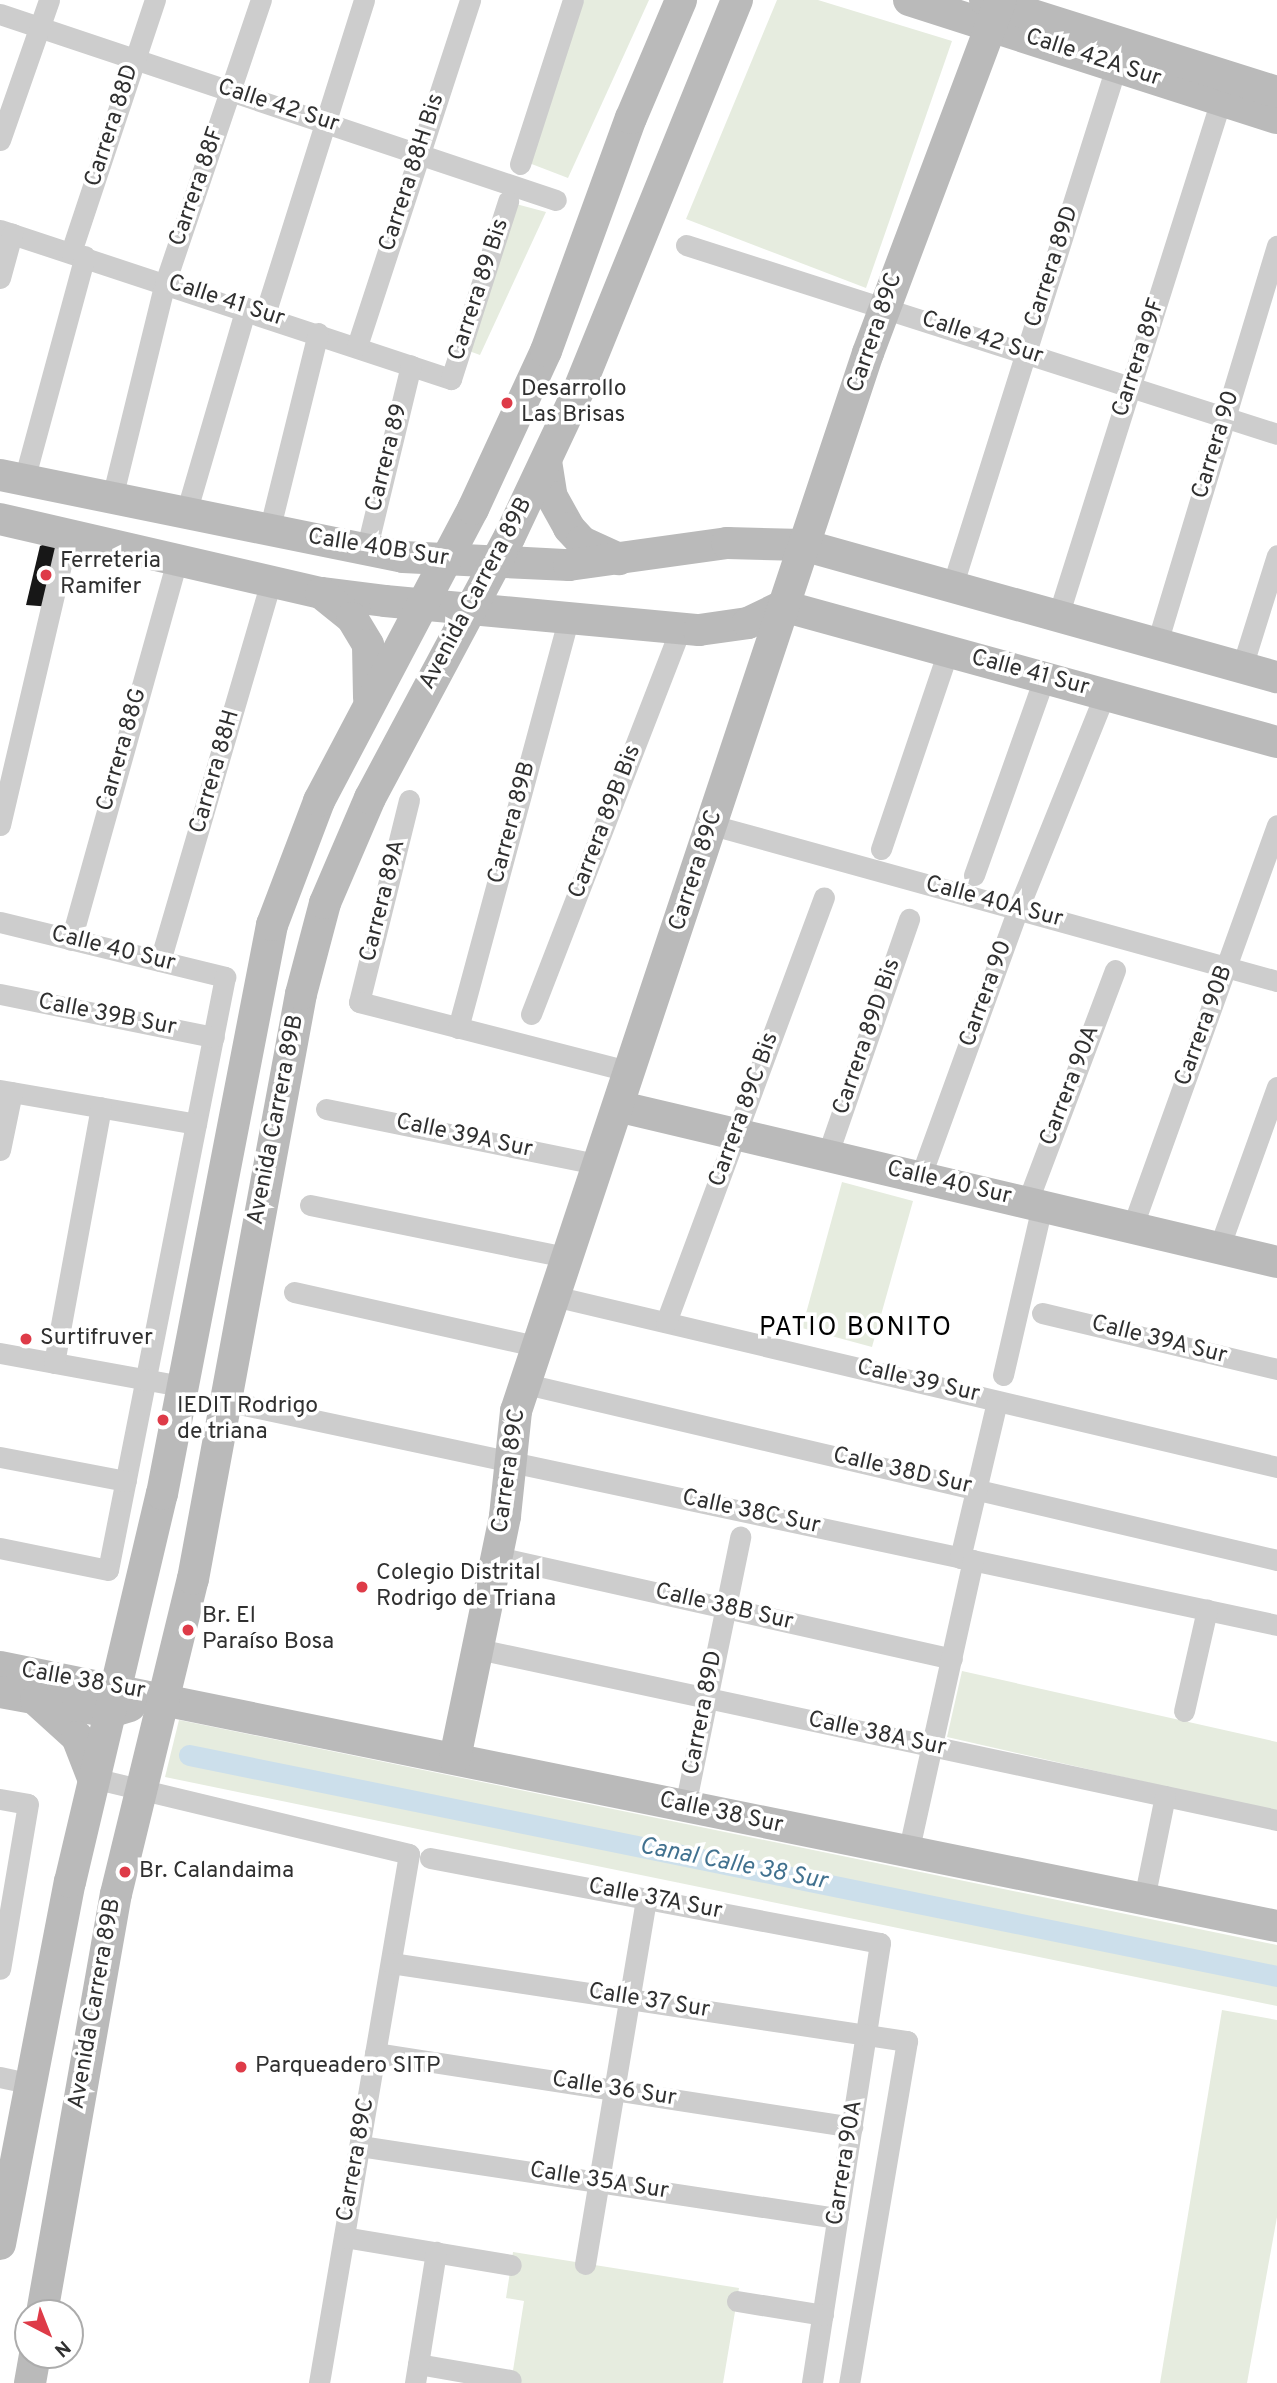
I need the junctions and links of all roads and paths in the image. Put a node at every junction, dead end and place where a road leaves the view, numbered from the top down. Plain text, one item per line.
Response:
1 (49, 0) edge
2 (155, 0) edge
3 (261, 0) edge
4 (364, 0) edge
5 (470, 0) edge
6 (573, 0) edge
7 (681, 0) edge
8 (737, 0) edge
9 (909, 0) edge
10 (994, 8) edge
11 (0, 14) edge
12 (39, 27) junction
13 (135, 60) junction
14 (1116, 67) junction
15 (230, 91) junction
16 (1277, 92) edge
17 (1221, 100) junction
18 (1277, 118) edge
19 (325, 123) junction
20 (0, 139) edge
21 (419, 154) junction
22 (520, 164) dead end
23 (556, 200) dead end
24 (508, 201) dead end
25 (6, 232) edge
26 (686, 245) dead end
27 (1277, 246) edge
28 (78, 254) junction
29 (0, 278) edge
30 (165, 283) junction
31 (884, 308) junction
32 (255, 311) junction
33 (318, 333) junction
34 (356, 346) junction
35 (1025, 353) junction
36 (411, 365) junction
37 (451, 379) joint
38 (1130, 387) junction
39 (1225, 418) junction
40 (1277, 434) edge
41 (546, 461) junction
42 (12, 478) edge
43 (112, 498) junction
44 (186, 513) junction
45 (0, 519) edge
46 (270, 531) junction
47 (68, 535) junction
48 (803, 545) junction
49 (366, 551) junction
50 (1277, 555) edge
51 (619, 559) junction
52 (177, 560) junction
53 (446, 560) junction
54 (496, 564) junction
55 (271, 582) junction
56 (952, 587) junction
57 (321, 593) junction
58 (423, 604) junction
59 (783, 606) junction
60 (471, 610) junction
61 (1058, 616) junction
62 (568, 619) junction
63 (680, 630) junction
64 (1157, 643) junction
65 (948, 652) junction
66 (1242, 667) junction
67 (1277, 677) edge
68 (1045, 678) junction
69 (1105, 694) junction
70 (367, 708) junction
71 (1277, 742) edge
72 (409, 800) dead end
73 (0, 825) edge
74 (712, 825) junction
75 (1277, 825) edge
76 (881, 849) dead end
77 (974, 876) dead end
78 (824, 897) dead end
79 (1018, 909) junction
80 (909, 919) dead end
81 (0, 922) edge
82 (71, 940) junction
83 (160, 961) junction
84 (1226, 967) junction
85 (1115, 970) dead end
86 (1277, 981) edge
87 (0, 994) edge
88 (531, 1014) dead end
89 (458, 1028) junction
90 (214, 1037) junction
91 (632, 1072) junction
92 (1277, 1087) edge
93 (6, 1091) edge
94 (102, 1107) junction
95 (621, 1107) junction
96 (326, 1109) dead end
97 (196, 1124) junction
98 (736, 1134) junction
99 (0, 1150) edge
100 (827, 1156) junction
101 (601, 1166) junction
102 (920, 1178) junction
103 (310, 1205) dead end
104 (1034, 1205) junction
105 (1132, 1228) junction
106 (1219, 1248) junction
107 (571, 1258) junction
108 (1277, 1262) edge
109 (294, 1292) dead end
110 (558, 1297) junction
111 (1042, 1313) dead end
112 (666, 1322) junction
113 (540, 1347) junction
114 (0, 1353) edge
115 (54, 1363) junction
116 (1277, 1369) edge
117 (1003, 1375) dead end
118 (146, 1380) junction
119 (526, 1384) junction
120 (182, 1386) junction
121 (225, 1401) junction
122 (997, 1401) junction
123 (0, 1457) edge
124 (510, 1462) junction
125 (1277, 1466) edge
126 (126, 1482) junction
127 (976, 1490) junction
128 (740, 1537) dead end
129 (0, 1548) edge
130 (497, 1557) junction
131 (967, 1559) junction
132 (1277, 1560) edge
133 (725, 1609) junction
134 (1207, 1611) junction
135 (1277, 1625) edge
136 (478, 1649) junction
137 (951, 1659) junction
138 (0, 1667) edge
139 (0, 1692) edge
140 (165, 1697) junction
141 (31, 1698) junction
142 (707, 1698) junction
143 (113, 1700) junction
144 (1184, 1711) dead end
145 (932, 1746) junction
146 (455, 1758) junction
147 (93, 1778) junction
148 (142, 1790) junction
149 (1165, 1796) junction
150 (0, 1799) edge
151 (685, 1806) junction
152 (1277, 1820) edge
153 (908, 1853) junction
154 (420, 1856) junction
155 (646, 1899) junction
156 (1144, 1899) junction
157 (1277, 1926) edge
158 (880, 1943) joint
159 (391, 1963) junction
160 (0, 1969) edge
161 (629, 1999) junction
162 (866, 2035) junction
163 (906, 2041) joint
164 (375, 2053) junction
165 (614, 2090) junction
166 (852, 2127) junction
167 (359, 2146) junction
168 (599, 2182) junction
169 (838, 2218) junction
170 (344, 2237) junction
171 (0, 2244) edge
172 (436, 2252) junction
173 (511, 2264) dead end
174 (585, 2264) dead end
175 (44, 2299) edge
176 (737, 2301) dead end
177 (823, 2315) junction
178 (417, 2374) edge
179 (511, 2380) dead end
180 (319, 2383) edge
181 (812, 2383) edge
182 (849, 2383) edge

1 - 12 street
2 - 13 street, Carrera 88D
3 - 15 street, Carrera 88F
4 - 19 street
5 - 21 street, Carrera 88H Bis
6 - 22 street
7 - 53 street, Avenida Carrera 89B
8 - 41 street, Avenida Carrera 89B
9 - 10 street, Calle 42A Sur
10 - 14 street, Calle 42A Sur
10 - 16 street, Calle 42A Sur
10 - 31 street, Carrera 89C
11 - 12 street, Calle 42 Sur
12 - 13 street, Calle 42 Sur
12 - 20 street
13 - 15 street, Calle 42 Sur
13 - 28 street, Carrera 88D
14 - 17 street, Calle 42A Sur
14 - 35 street, Carrera 89D
15 - 19 street, Calle 42 Sur
15 - 30 street, Carrera 88F
17 - 18 street, Calle 42A Sur
17 - 38 street, Carrera 89F
19 - 21 street, Calle 42 Sur
19 - 32 street
21 - 23 street, Calle 42 Sur
21 - 34 street, Carrera 88H Bis
24 - 37 street, Carrera 89 Bis
25 - 28 street, Calle 41 Sur
25 - 29 street
26 - 31 street, Calle 42 Sur
27 - 39 street, Carrera 90
28 - 30 street, Calle 41 Sur
28 - 42 street, Carrera 88D
30 - 32 street, Calle 41 Sur
30 - 43 street, Carrera 88F
31 - 35 street, Calle 42 Sur
31 - 48 street, Carrera 89C
32 - 33 street, Calle 41 Sur
32 - 44 street
33 - 34 street, Calle 41 Sur
33 - 46 street
34 - 36 street, Calle 41 Sur
35 - 38 street, Calle 42 Sur
35 - 56 street, Carrera 89D
36 - 37 street, Calle 41 Sur
36 - 49 street, Carrera 89
38 - 39 street, Calle 42 Sur
38 - 61 street, Carrera 89F
39 - 40 street, Calle 42 Sur
39 - 64 street, Carrera 90
41 - 51 street
41 - 54 street, Avenida Carrera 89B
42 - 43 street, Calle 40B Sur
43 - 44 street, Calle 40B Sur
44 - 46 street, Calle 40B Sur
45 - 47 street, Calle 40B Sur
46 - 49 street, Calle 40B Sur
47 - 52 street, Calle 40B Sur
47 - 73 street
48 - 51 street, Calle 40B Sur
48 - 56 street
48 - 59 street, Carrera 89C
49 - 53 street, Calle 40B Sur
50 - 66 street
51 - 54 street, Calle 40B Sur
52 - 55 street, Calle 40B Sur
52 - 82 street, Carrera 88G
53 - 54 street, Calle 40B Sur
53 - 58 street, Avenida Carrera 89B
54 - 60 street, Avenida Carrera 89B
55 - 57 street, Calle 40B Sur
55 - 83 street, Carrera 88H
56 - 61 street
57 - 58 street, Calle 40B Sur
57 - 70 street
58 - 60 street, Calle 40B Sur
58 - 70 street, Avenida Carrera 89B
59 - 63 street, Calle 40B Sur
59 - 65 street, Calle 41 Sur
59 - 74 street, Carrera 89C
60 - 62 street, Calle 40B Sur
60 - 121 street, Avenida Carrera 89B
61 - 64 street
62 - 63 street, Calle 40B Sur
62 - 89 street, Carrera 89B
63 - 88 street, Carrera 89B Bis
64 - 66 street
65 - 68 street, Calle 41 Sur
65 - 76 street
66 - 67 street
68 - 69 street, Calle 41 Sur
68 - 77 street
69 - 71 street, Calle 41 Sur
69 - 79 street, Carrera 90
70 - 120 street, Avenida Carrera 89B
72 - 89 street, Carrera 89A
74 - 79 street, Calle 40A Sur
74 - 91 street, Carrera 89C
75 - 84 street, Carrera 90B
78 - 98 street, Carrera 89C Bis
79 - 84 street, Calle 40A Sur
79 - 102 street, Carrera 90
80 - 100 street, Carrera 89D Bis
81 - 82 street, Calle 40 Sur
82 - 83 street, Calle 40 Sur
83 - 90 street, Calle 40 Sur
84 - 86 street, Calle 40A Sur
84 - 105 street, Carrera 90B
85 - 104 street, Carrera 90A
87 - 90 street, Calle 39B Sur
89 - 91 street
90 - 97 street
91 - 95 street, Carrera 89C
92 - 106 street
93 - 94 street
93 - 99 street
94 - 97 street
94 - 115 street
95 - 98 street, Calle 40 Sur
95 - 101 street, Carrera 89C
96 - 101 street, Calle 39A Sur
97 - 118 street
98 - 100 street, Calle 40 Sur
98 - 112 street, Carrera 89C Bis
100 - 102 street, Calle 40 Sur
101 - 107 street, Carrera 89C
102 - 104 street, Calle 40 Sur
103 - 107 street
104 - 105 street, Calle 40 Sur
104 - 117 street, Carrera 90A
105 - 106 street, Calle 40 Sur
106 - 108 street, Calle 40 Sur
107 - 110 street, Carrera 89C
109 - 113 street
110 - 112 street, Calle 39 Sur
110 - 113 street, Carrera 89C
111 - 116 street, Calle 39A Sur
112 - 122 street, Calle 39 Sur
113 - 119 street, Carrera 89C
114 - 115 street
115 - 118 street
118 - 120 street
118 - 126 street
119 - 124 street, Carrera 89C
119 - 127 street, Calle 38D Sur
120 - 143 street, Avenida Carrera 89B
121 - 124 street, Calle 38C Sur
121 - 140 street, Avenida Carrera 89B
122 - 125 street, Calle 39 Sur
122 - 127 street
123 - 126 street
124 - 130 street, Carrera 89C
124 - 131 street, Calle 38C Sur
126 - 129 street
127 - 131 street
127 - 132 street, Calle 38D Sur
128 - 133 street, Carrera 89D
130 - 133 street, Calle 38B Sur
130 - 136 street, Carrera 89C
131 - 134 street, Calle 38C Sur
131 - 137 street
133 - 137 street, Calle 38B Sur
133 - 142 street, Carrera 89D
134 - 135 street, Calle 38C Sur
134 - 144 street
136 - 142 street, Calle 38A Sur
136 - 146 street, Carrera 89C
137 - 145 street
138 - 143 street, Calle 38 Sur
139 - 141 street, Calle 38 Sur
140 - 143 street, Calle 38 Sur
140 - 146 street, Calle 38 Sur
140 - 148 street, Avenida Carrera 89B
141 - 143 street, Calle 38 Sur
141 - 147 street
142 - 145 street, Calle 38A Sur
142 - 151 street, Carrera 89D
143 - 147 street, Avenida Carrera 89B
145 - 149 street, Calle 38A Sur
145 - 153 street
146 - 151 street, Calle 38 Sur
147 - 148 street, Calle 37A Sur
147 - 171 street, Avenida Carrera 89B
148 - 154 street, Calle 37A Sur
148 - 175 street, Avenida Carrera 89B
149 - 152 street, Calle 38A Sur
149 - 156 street
150 - 160 street
151 - 153 street, Calle 38 Sur
153 - 156 street, Calle 38 Sur
154 - 155 street, Calle 37A Sur
154 - 159 street, Carrera 89C
155 - 158 street, Calle 37A Sur
155 - 161 street
156 - 157 street, Calle 38 Sur
158 - 162 street, Carrera 90A
159 - 161 street, Calle 37 Sur
159 - 164 street, Carrera 89C
161 - 162 street, Calle 37 Sur
161 - 165 street
162 - 163 street, Calle 37 Sur
162 - 166 street, Carrera 90A
163 - 182 street, Carrera 90A
164 - 165 street, Calle 36 Sur
164 - 167 street, Carrera 89C
165 - 166 street, Calle 36 Sur
165 - 168 street
166 - 169 street, Carrera 90A
167 - 168 street, Calle 35A Sur
167 - 170 street, Carrera 89C
168 - 169 street, Calle 35A Sur
168 - 174 street
169 - 177 street, Carrera 90A
170 - 172 street
170 - 180 street, Carrera 89C
172 - 173 street
172 - 178 street
176 - 177 street
177 - 181 street, Carrera 90A
178 - 179 street

